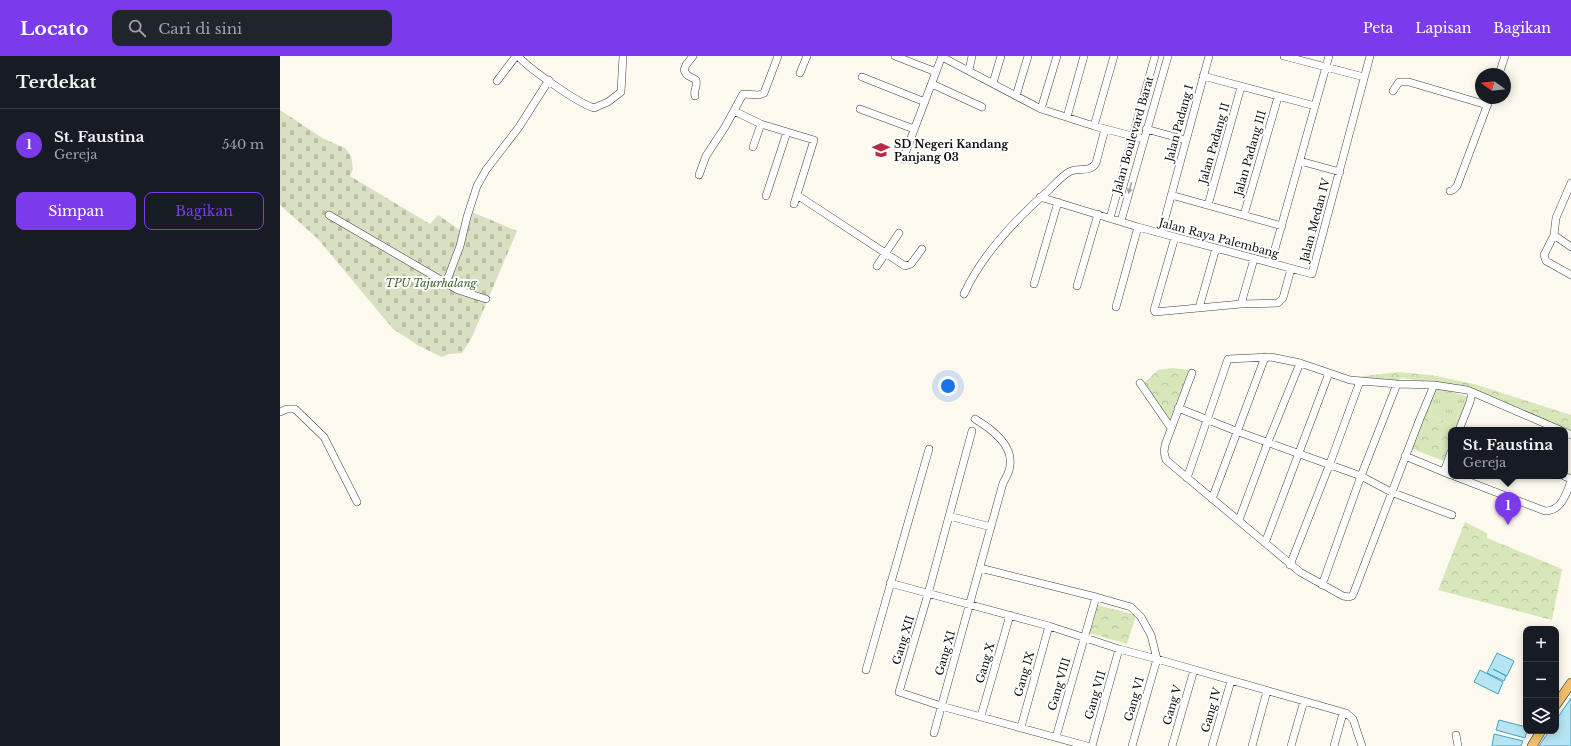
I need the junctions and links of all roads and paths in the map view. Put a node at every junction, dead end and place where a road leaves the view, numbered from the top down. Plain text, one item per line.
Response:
1 (517, 56) edge
2 (623, 56) edge
3 (694, 56) edge
4 (778, 56) edge
5 (807, 56) edge
6 (895, 56) edge
7 (942, 56) edge
8 (972, 56) edge
9 (1000, 56) edge
10 (1028, 56) edge
11 (1057, 56) edge
12 (1084, 56) edge
13 (1114, 56) edge
14 (1155, 56) edge
15 (1168, 56) edge
16 (1209, 56) edge
17 (1284, 56) edge
18 (1329, 56) edge
19 (1370, 56) edge
20 (1505, 56) edge
21 (910, 59) edge
22 (1326, 67) junction
23 (1501, 68) edge
24 (969, 70) junction
25 (936, 72) junction
26 (800, 73) dead end
27 (1203, 76) junction
28 (862, 77) dead end
29 (1364, 77) junction
30 (549, 80) junction
31 (497, 81) dead end
32 (993, 83) junction
33 (932, 84) junction
34 (1241, 87) junction
35 (1393, 91) dead end
36 (695, 96) dead end
37 (1016, 96) junction
38 (1278, 97) junction
39 (1475, 99) edge
40 (925, 102) junction
41 (1488, 104) edge
42 (1315, 106) junction
43 (982, 108) dead end
44 (1042, 109) junction
45 (860, 110) dead end
46 (734, 111) junction
47 (1067, 117) junction
48 (761, 124) junction
49 (1094, 126) junction
50 (1105, 129) junction
51 (1146, 129) junction
52 (914, 130) junction
53 (787, 132) junction
54 (1133, 136) junction
55 (1144, 139) junction
56 (1186, 140) junction
57 (753, 147) dead end
58 (903, 159) dead end
59 (1300, 161) junction
60 (1340, 172) junction
61 (700, 175) dead end
62 (1571, 183) edge
63 (1450, 191) dead end
64 (797, 195) junction
65 (1171, 195) junction
66 (766, 196) dead end
67 (1040, 197) junction
68 (1058, 202) junction
69 (794, 204) dead end
70 (1208, 205) junction
71 (1098, 214) junction
72 (328, 215) dead end
73 (1244, 215) junction
74 (1110, 218) junction
75 (1121, 221) junction
76 (1282, 226) junction
77 (1138, 227) junction
78 (900, 233) dead end
79 (1161, 233) junction
80 (1554, 235) junction
81 (1175, 237) junction
82 (1571, 247) edge
83 (1216, 248) junction
84 (922, 249) dead end
85 (886, 253) junction
86 (1254, 259) junction
87 (1271, 263) junction
88 (877, 266) dead end
89 (1291, 269) junction
90 (1312, 274) joint
91 (1571, 275) edge
92 (446, 284) junction
93 (1034, 284) dead end
94 (1077, 286) dead end
95 (964, 294) dead end
96 (486, 299) dead end
97 (1241, 304) junction
98 (1116, 307) dead end
99 (1199, 308) junction
100 (1264, 357) junction
101 (1300, 363) junction
102 (1192, 373) dead end
103 (1329, 374) junction
104 (1360, 381) junction
105 (1140, 383) dead end
106 (1397, 384) junction
107 (1434, 385) junction
108 (1472, 392) junction
109 (1178, 408) junction
110 (280, 412) edge
111 (975, 419) dead end
112 (1206, 419) junction
113 (1460, 427) edge
114 (1553, 427) edge
115 (1171, 428) junction
116 (972, 431) dead end
117 (1236, 431) junction
118 (1268, 442) junction
119 (929, 449) dead end
120 (1300, 454) junction
121 (1405, 456) junction
122 (1329, 466) junction
123 (1448, 473) edge
124 (1361, 476) junction
125 (1187, 478) junction
126 (1463, 479) edge
127 (1571, 480) edge
128 (1391, 492) junction
129 (1212, 498) junction
130 (357, 502) dead end
131 (1452, 515) dead end
132 (949, 516) junction
133 (1239, 520) junction
134 (991, 527) junction
135 (1265, 543) junction
136 (1290, 565) junction
137 (980, 568) junction
138 (890, 583) junction
139 (1322, 585) junction
140 (928, 594) junction
141 (1096, 597) junction
142 (970, 605) junction
143 (1010, 615) junction
144 (1049, 626) junction
145 (1084, 637) junction
146 (1119, 650) junction
147 (1157, 659) junction
148 (866, 670) dead end
149 (1194, 670) junction
150 (1231, 681) junction
151 (1571, 684) edge
152 (1267, 691) junction
153 (1304, 701) junction
154 (1559, 701) edge
155 (941, 706) junction
156 (1343, 713) junction
157 (981, 716) junction
158 (1021, 727) junction
159 (934, 733) dead end
160 (1539, 734) edge
161 (1456, 735) dead end
162 (1056, 737) junction
163 (1087, 746) edge
164 (1092, 746) edge
165 (1132, 746) edge
166 (1172, 746) edge
167 (1212, 746) edge
168 (1252, 746) edge
169 (1291, 746) edge
170 (1334, 746) edge
171 (1362, 746) edge
172 (1458, 746) edge
173 (1532, 746) edge

1 - 30 street
1 - 31 street
2 - 30 street
3 - 36 street
4 - 46 street
5 - 26 street
6 - 21 street
7 - 24 street
7 - 25 street
8 - 24 street
9 - 32 street
10 - 37 street
11 - 44 street
12 - 47 street
13 - 49 street
14 - 54 street, Jalan Boulevard Barat
15 - 51 street, Jalan Boulevard Barat
16 - 27 street, Jalan Padang I
17 - 22 street
18 - 22 street
19 - 29 street
20 - 23 street
21 - 25 street
22 - 29 street
22 - 42 street
24 - 32 street
25 - 33 street
27 - 34 street
27 - 56 street, Jalan Padang I
28 - 40 street
29 - 60 street
30 - 92 street
32 - 37 street
33 - 40 street
33 - 43 street
34 - 38 street
34 - 70 street, Jalan Padang II
35 - 39 street
37 - 44 street
38 - 42 street
38 - 73 street, Jalan Padang III
40 - 52 street
41 - 63 street
42 - 59 street
44 - 47 street
45 - 52 street
46 - 48 street
46 - 61 street
47 - 49 street
48 - 53 street
48 - 57 street
49 - 50 street
50 - 54 street
50 - 67 street
51 - 55 street, Jalan Boulevard Barat
51 - 56 street
52 - 58 street
53 - 64 street
53 - 66 street
54 - 55 street
54 - 74 street, Jalan Boulevard Barat
55 -> 75 street, Jalan Boulevard Barat
56 - 65 street, Jalan Padang I
59 - 60 street
59 - 76 street
60 - 90 street, Jalan Medan IV
62 - 80 street
64 - 69 street
64 - 85 street
65 - 70 street
65 - 79 street, Jalan Padang I
67 - 68 street, Jalan Raya Palembang
67 - 95 street
68 - 71 street, Jalan Raya Palembang
68 - 93 street
70 - 73 street
71 - 74 street, Jalan Raya Palembang
71 - 94 street
72 - 92 street
73 - 76 street
74 - 75 street, Jalan Raya Palembang
75 - 77 street, Jalan Raya Palembang
76 - 87 street
77 - 79 street, Jalan Raya Palembang
77 - 98 street
78 - 85 street
79 - 81 street, Jalan Raya Palembang
80 - 82 street
80 - 91 street
81 - 83 street, Jalan Raya Palembang
81 - 99 street
83 - 86 street, Jalan Raya Palembang
83 - 99 street
84 - 85 street
85 - 88 street
86 - 87 street, Jalan Raya Palembang
86 - 97 street
87 - 89 street, Jalan Raya Palembang
89 - 90 street, Jalan Raya Palembang
89 - 97 street
92 - 96 street
97 - 99 street
100 - 101 street
100 - 112 street
100 - 117 street
101 - 103 street
101 - 118 street
102 - 109 street
103 - 104 street
103 - 120 street
104 - 106 street
104 - 122 street
105 - 115 street
106 - 107 street
106 - 124 street
107 - 108 street
107 - 121 street
108 - 113 street
108 - 114 street
109 - 112 street
109 - 115 street
110 - 130 street
111 - 134 street, Gang XI
112 - 117 street
112 - 125 street
115 - 125 street
116 - 132 street, Gang XII
117 - 118 street
117 - 129 street
118 - 120 street
118 - 133 street
119 - 138 street
120 - 122 street
120 - 135 street
121 - 123 street
121 - 128 street
122 - 124 street
122 - 136 street
124 - 128 street
124 - 139 street
125 - 129 street
126 - 127 street
128 - 131 street
128 - 139 street
129 - 133 street
132 - 134 street
132 - 140 street, Gang XII
133 - 135 street
134 - 137 street, Gang XI
135 - 136 street
136 - 139 street
137 - 141 street
137 - 142 street, Gang XI
138 - 140 street
138 - 148 street
140 - 142 street
140 - 155 street, Gang XII
141 - 145 street, Gang VIII
141 - 147 street
142 - 143 street
142 - 155 street, Gang XI
143 - 144 street
143 - 157 street, Gang X
144 - 145 street
144 - 158 street, Gang IX
145 - 146 street
145 - 162 street, Gang VIII
146 - 147 street
146 - 164 street, Gang VII
147 - 149 street
147 - 165 street, Gang VI
149 - 150 street
149 - 166 street, Gang V
150 - 152 street
150 - 167 street, Gang IV
151 - 154 main road
152 - 153 street
152 - 168 street
153 - 156 street
153 - 169 street
155 - 157 street
155 - 159 street, Gang XI
156 - 170 street
156 - 171 street
157 - 158 street
158 - 162 street
160 - 173 main road
161 - 172 street
162 - 163 street

